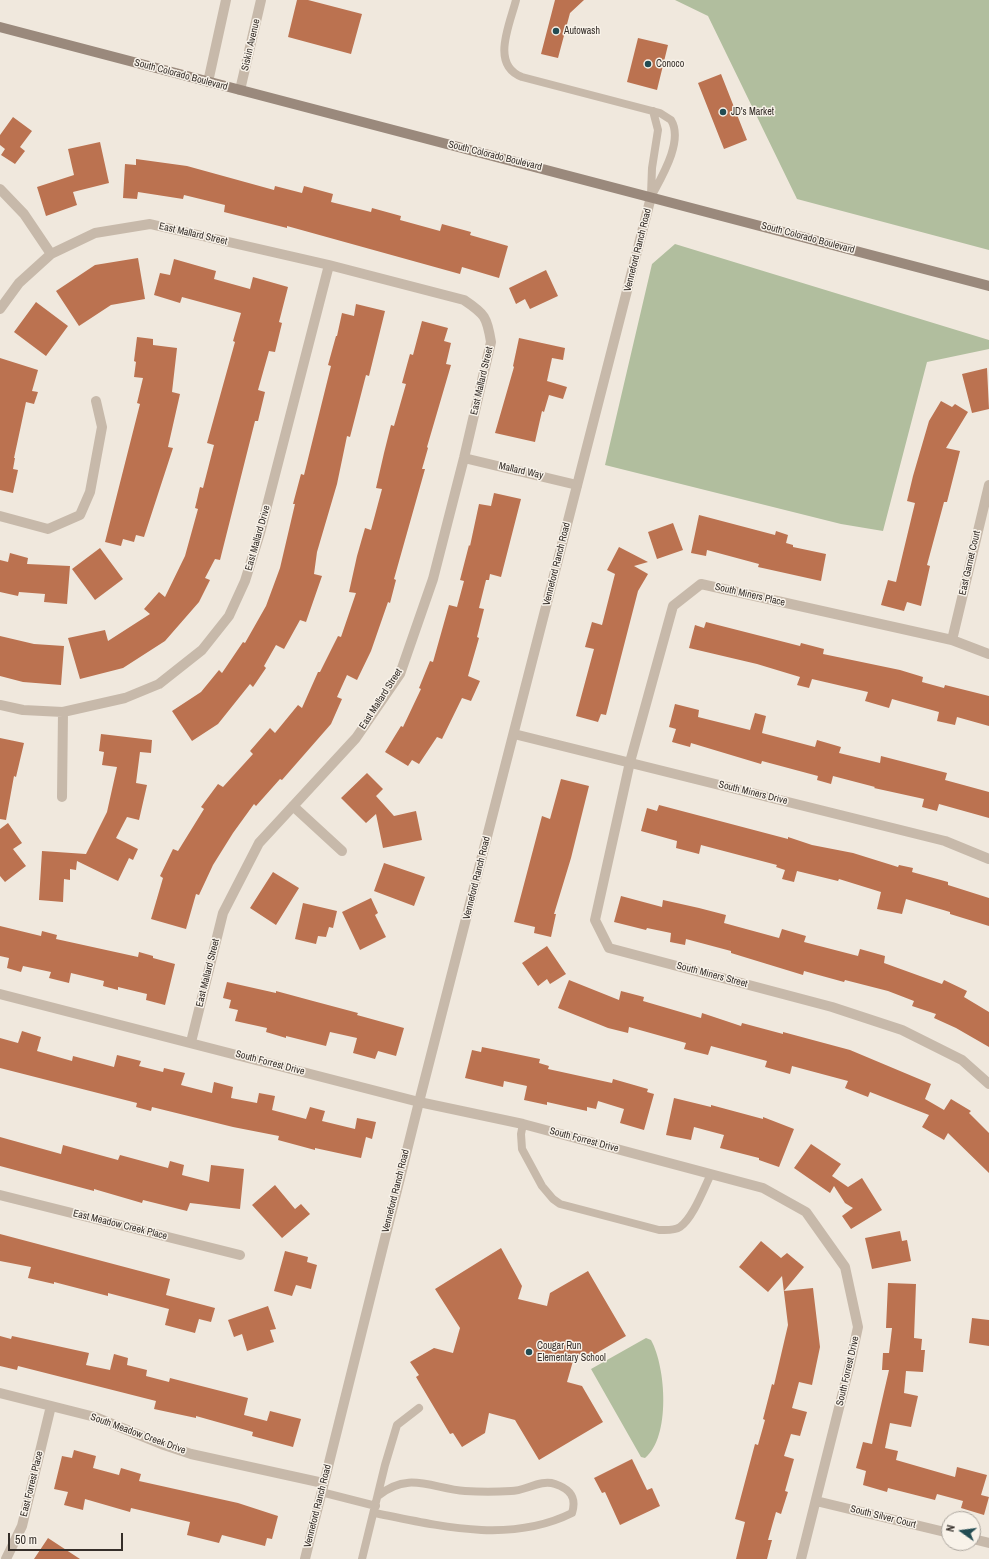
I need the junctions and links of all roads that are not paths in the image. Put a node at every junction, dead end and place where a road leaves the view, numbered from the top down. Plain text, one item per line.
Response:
1 (226, 0) edge
2 (261, 0) edge
3 (516, 0) edge
4 (0, 27) edge
5 (208, 82) junction
6 (240, 90) junction
7 (653, 111) junction
8 (0, 188) edge
9 (651, 197) junction
10 (51, 254) junction
11 (329, 265) junction
12 (989, 286) edge
13 (0, 309) edge
14 (96, 401) dead end
15 (464, 458) junction
16 (577, 485) junction
17 (989, 485) edge
18 (0, 516) edge
19 (952, 640) junction
20 (989, 654) edge
21 (0, 704) edge
22 (63, 712) junction
23 (514, 734) junction
24 (630, 762) junction
25 (62, 797) dead end
26 (293, 806) junction
27 (342, 851) dead end
28 (989, 859) edge
29 (0, 994) edge
30 (191, 1042) junction
31 (989, 1084) edge
32 (419, 1102) junction
33 (523, 1124) junction
34 (712, 1174) junction
35 (0, 1196) edge
36 (240, 1255) dead end
37 (0, 1393) edge
38 (51, 1406) junction
39 (420, 1408) dead end
40 (322, 1488) junction
41 (378, 1496) junction
42 (816, 1501) junction
43 (375, 1509) junction
44 (941, 1531) edge
45 (6, 1559) edge
46 (305, 1559) edge
47 (362, 1559) edge
48 (801, 1559) edge

1 - 5 street
2 - 6 street, Siskin Avenue
3 - 7 lane
4 - 5 main road, South Colorado Boulevard
5 - 6 main road, South Colorado Boulevard
6 - 9 main road, South Colorado Boulevard
7 - 9 lane
7 - 9 lane
8 - 10 street
9 - 12 main road, South Colorado Boulevard
9 - 16 street, Venneford Ranch Road
10 - 11 street, East Mallard Street
10 - 13 street, East Mallard Street
11 - 15 street, East Mallard Street
11 - 22 street, East Mallard Drive
14 - 18 street
15 - 16 street, Mallard Way
15 - 26 street, East Mallard Street
16 - 23 street, Venneford Ranch Road
17 - 19 street, East Garnet Court
19 - 20 street, South Miners Place
19 - 24 street, South Miners Place
21 - 22 street, East Mallard Drive
22 - 25 street
23 - 24 street, South Miners Drive
23 - 32 street, Venneford Ranch Road
24 - 28 street, South Miners Drive
24 - 31 street, South Miners Street
26 - 27 street
26 - 30 street, East Mallard Street
29 - 30 street, South Forrest Drive
30 - 32 street, South Forrest Drive
32 - 33 street, South Forrest Drive
32 - 40 street, Venneford Ranch Road
33 - 34 street, South Forrest Drive
33 - 34 lane
34 - 42 street, South Forrest Drive
35 - 36 street, East Meadow Creek Place
37 - 38 street, South Meadow Creek Drive
38 - 40 street, South Meadow Creek Drive
38 - 45 street, East Forrest Place
39 - 41 lane
40 - 43 lane
40 - 46 street, Venneford Ranch Road
41 - 43 lane
41 - 43 lane
42 - 44 street, South Silver Court
42 - 48 street, South Forrest Drive
43 - 47 lane

